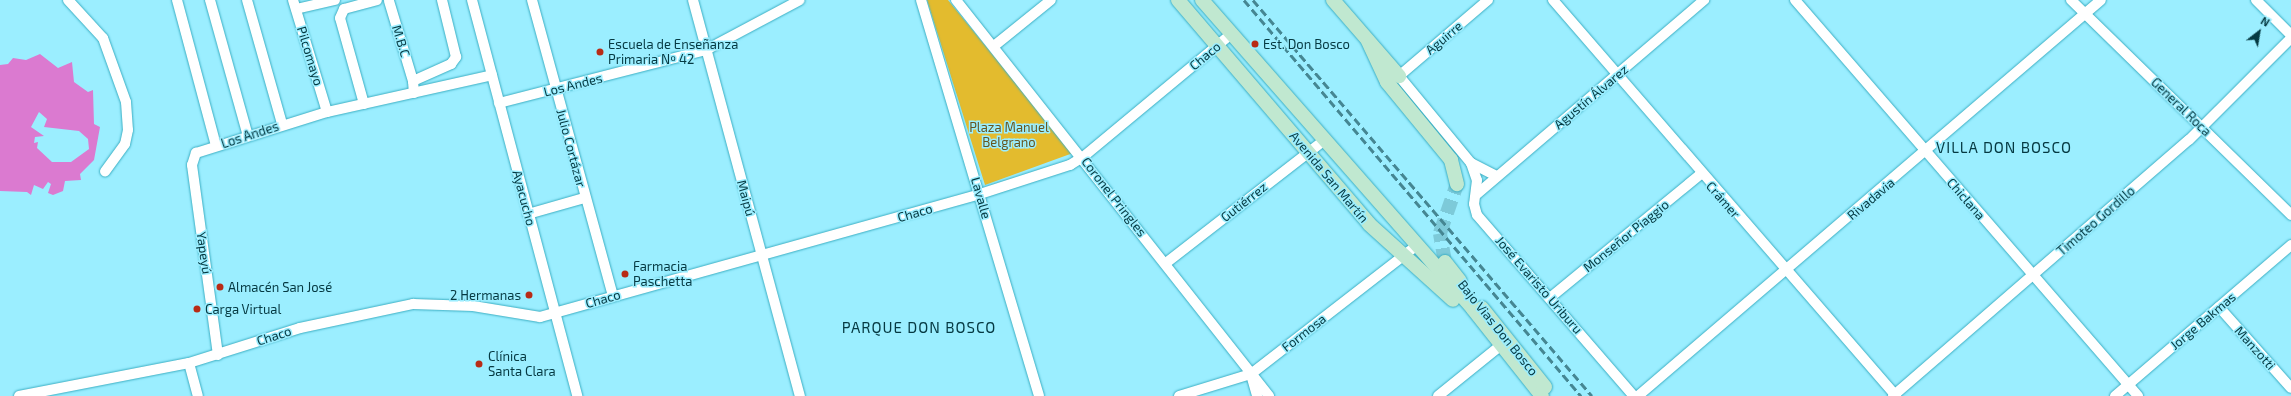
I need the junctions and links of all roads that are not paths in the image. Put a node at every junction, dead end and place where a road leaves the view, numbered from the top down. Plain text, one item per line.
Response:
1 (68, 0) edge
2 (177, 0) edge
3 (210, 0) edge
4 (246, 0) edge
5 (336, 0) edge
6 (378, 0) edge
7 (386, 0) edge
8 (389, 0) edge
9 (442, 0) edge
10 (532, 0) edge
11 (693, 0) edge
12 (800, 0) edge
13 (922, 0) edge
14 (956, 0) edge
15 (1051, 0) edge
16 (1178, 0) edge
17 (1202, 0) edge
18 (1333, 0) edge
19 (1488, 0) edge
20 (1553, 0) edge
21 (1704, 0) edge
22 (1795, 0) edge
23 (2071, 0) edge
24 (2101, 0) edge
25 (2256, 0) edge
26 (474, 1) edge
27 (294, 5) edge
28 (2086, 14) junction
29 (1231, 34) junction
30 (2291, 34) edge
31 (2291, 38) edge
32 (1368, 41) junction
33 (994, 46) junction
34 (1218, 46) junction
35 (706, 50) junction
36 (1617, 75) junction
37 (492, 76) junction
38 (1399, 76) junction
39 (413, 81) junction
40 (555, 90) junction
41 (414, 93) junction
42 (499, 103) junction
43 (364, 104) junction
44 (327, 112) junction
45 (282, 124) junction
46 (2202, 128) junction
47 (248, 136) junction
48 (1323, 142) junction
49 (216, 146) junction
50 (196, 153) joint
51 (1309, 153) junction
52 (1925, 153) junction
53 (1083, 157) junction
54 (1471, 163) junction
55 (105, 172) dead end
56 (1701, 174) junction
57 (1496, 176) junction
58 (1457, 184) tunnel mouth
59 (980, 194) junction
60 (1477, 194) junction
61 (584, 198) junction
62 (528, 214) junction
63 (2291, 215) edge
64 (2291, 245) edge
65 (1416, 246) junction
66 (1405, 255) junction
67 (762, 257) junction
68 (1445, 262) tunnel mouth
69 (1166, 263) junction
70 (1786, 272) junction
71 (2033, 275) junction
72 (612, 296) junction
73 (1551, 297) junction
74 (2219, 308) junction
75 (555, 312) junction
76 (1497, 343) junction
77 (218, 355) junction
78 (189, 363) junction
79 (1251, 374) junction
80 (2128, 384) junction
81 (2291, 388) edge
82 (35, 395) edge
83 (1895, 395) edge
84 (19, 396) edge
85 (198, 396) edge
86 (577, 396) edge
87 (800, 396) edge
88 (1039, 396) edge
89 (1179, 396) edge
90 (1257, 396) edge
91 (1269, 396) edge
92 (1438, 396) edge
93 (1542, 396) edge
94 (1550, 396) edge
95 (1634, 396) edge
96 (1638, 396) edge
97 (2115, 396) edge
98 (2138, 396) edge

1 - 55 street
2 - 49 street
3 - 47 street
4 - 45 street
5 - 27 street
6 - 43 street
7 - 8 street
8 - 39 street, M.B.C
9 - 39 street
10 - 40 street, Julio Cortázar
11 - 35 street, Maipú
12 - 35 street, Los Andes
13 - 59 street, Lavalle
14 - 33 street, Coronel Pringles
15 - 33 street
16 - 34 main road, Avenida San Martín
17 - 29 main road, Avenida San Martín
18 - 32 main road, José Evaristo Uriburu
19 - 38 street, Aguirre
20 - 36 street, Crámer
21 - 36 street, Agustín Álvarez
22 - 52 street, Chiclana
23 - 28 street, General Roca
24 - 28 street, Rivadavia
25 - 30 street
26 - 37 street, Ayacucho
27 - 44 street, Pilcomayo
28 - 46 street, General Roca
28 - 52 street, Rivadavia
29 - 34 street, Chaco
29 - 48 main road, Avenida San Martín
31 - 46 street, Timoteo Gordillo
32 - 38 main road, José Evaristo Uriburu
32 - 58 main road
33 - 53 street, Coronel Pringles
34 - 51 main road, Avenida San Martín
34 - 53 street, Chaco
35 - 40 street, Los Andes
35 - 67 street, Maipú
36 - 56 street, Crámer
36 - 57 street, Agustín Álvarez
37 - 41 street, Los Andes
37 - 42 street, Ayacucho
38 - 54 street, José Evaristo Uriburu
39 - 41 street
40 - 42 street, Los Andes
40 - 61 street, Julio Cortázar
41 - 43 street, Los Andes
42 - 62 street, Ayacucho
43 - 44 street, Los Andes
44 - 45 street, Los Andes
45 - 47 street, Los Andes
46 - 63 street, General Roca
46 - 71 street, Timoteo Gordillo
47 - 49 street, Los Andes
48 - 51 street, Gutiérrez
48 - 65 main road, Avenida San Martín
49 - 50 street, Los Andes
50 - 77 street, Yapeyú
51 - 66 main road, Avenida San Martín
51 - 69 street, Gutiérrez
52 - 70 street, Rivadavia
52 - 71 street, Chiclana
53 - 59 street, Chaco
53 - 69 street, Coronel Pringles
54 - 57 street, José Evaristo Uriburu
54 - 60 street, José Evaristo Uriburu
56 - 70 street, Crámer
56 - 73 street, Monseñor Piaggio
57 - 60 street, Agustín Álvarez
59 - 67 street, Chaco
59 - 88 street, Lavalle
60 - 73 street, José Evaristo Uriburu
61 - 62 street
61 - 72 street, Julio Cortázar
62 - 75 street, Ayacucho
64 - 74 street, Jorge Bakmas
65 - 66 street, Formosa
65 - 76 main road, Avenida San Martín
66 - 76 main road, Avenida San Martín
66 - 79 street, Formosa
67 - 72 street, Chaco
67 - 87 street, Maipú
68 - 94 main road, Bajo Vias Don Bosco
69 - 79 street, Coronel Pringles
70 - 83 street, Crámer
70 - 96 street, Rivadavia
71 - 80 street, Chiclana
71 - 83 street, Timoteo Gordillo
72 - 75 street, Chaco
73 - 95 street, José Evaristo Uriburu
74 - 80 street, Jorge Bakmas
74 - 81 street, Manzotti
75 - 77 street, Chaco
75 - 86 street, Ayacucho
76 - 92 street
76 - 93 main road, Avenida San Martín
77 - 78 street, Chaco
78 - 82 street, Chaco
78 - 85 street
79 - 89 street, Formosa
79 - 90 street
79 - 91 street, Coronel Pringles
80 - 97 street, Jorge Bakmas
80 - 98 street, Chiclana
82 - 84 street, Chaco

